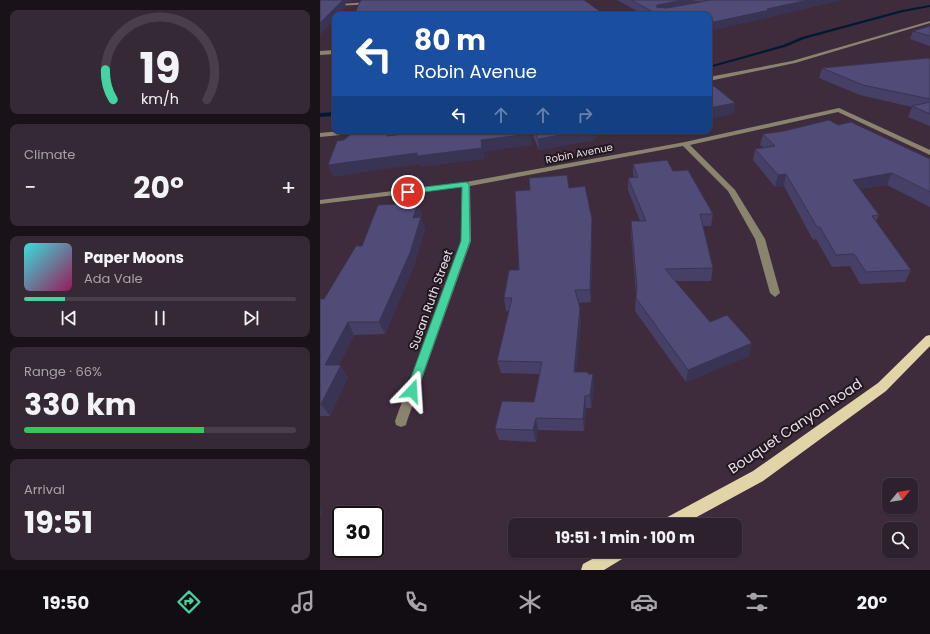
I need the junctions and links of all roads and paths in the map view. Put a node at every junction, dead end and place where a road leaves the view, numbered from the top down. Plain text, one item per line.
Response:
1 (374, 3) edge
2 (320, 6) edge
3 (930, 22) edge
4 (332, 52) edge
5 (320, 53) edge
6 (712, 78) edge
7 (332, 134) edge
8 (320, 135) edge
9 (685, 144) junction
10 (930, 153) edge
11 (466, 184) junction
12 (320, 202) edge
13 (775, 293) dead end
14 (930, 339) edge
15 (401, 421) dead end
16 (680, 518) edge
17 (610, 558) edge
18 (589, 570) edge

1 - 2 street
3 - 6 street
4 - 5 street
7 - 8 street
9 - 10 street, Robin Avenue
9 - 11 street, Robin Avenue
9 - 13 street
11 - 12 street, Robin Avenue
11 - 15 street, Susan Ruth Street
14 - 16 main road, Bouquet Canyon Road
17 - 18 main road

